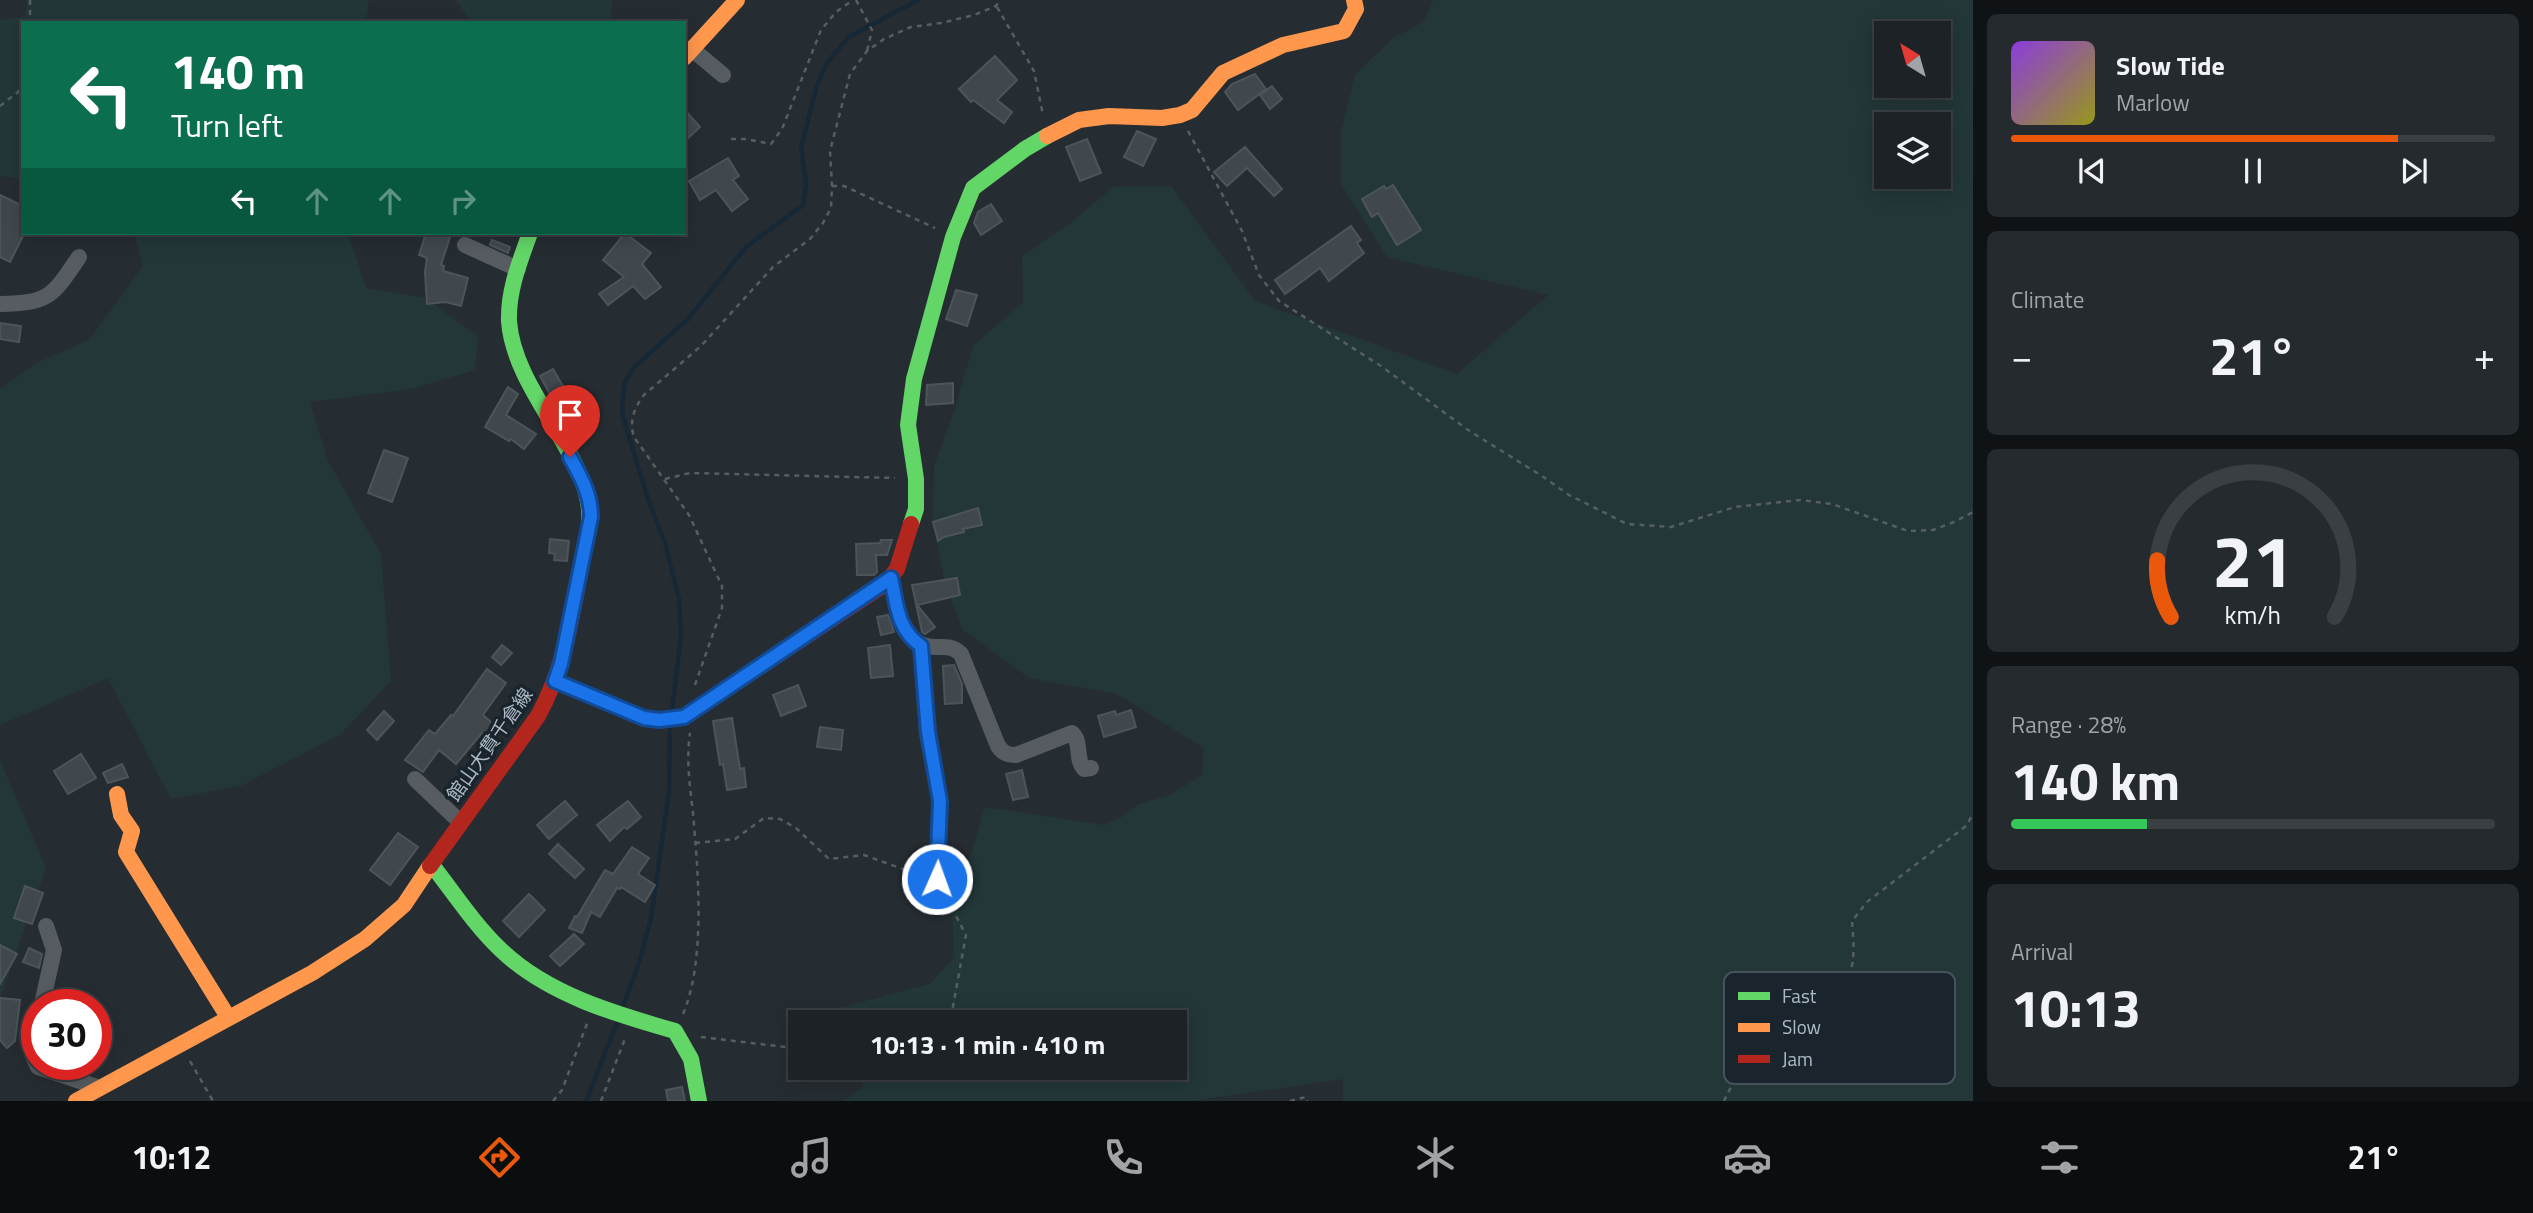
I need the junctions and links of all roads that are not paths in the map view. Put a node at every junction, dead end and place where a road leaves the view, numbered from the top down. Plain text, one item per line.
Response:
1 (737, 0) edge
2 (1354, 0) edge
3 (689, 54) edge
4 (723, 75) dead end
5 (529, 235) edge
6 (465, 245) dead end
7 (79, 257) dead end
8 (518, 269) junction
9 (0, 304) edge
10 (891, 578) junction
11 (921, 646) junction
12 (555, 681) junction
13 (1091, 768) dead end
14 (415, 779) dead end
15 (117, 794) dead end
16 (460, 822) junction
17 (432, 865) junction
18 (937, 879) road end
19 (46, 926) dead end
20 (45, 989) edge
21 (228, 1017) junction
22 (75, 1080) edge
23 (100, 1088) junction
24 (76, 1101) edge
25 (699, 1101) edge

1 - 3 street
2 - 10 street
3 - 4 street
5 - 8 street, 館山大貫千倉線
6 - 8 street
7 - 9 street
8 - 12 street, 館山大貫千倉線
10 - 11 street
10 - 12 street
11 - 13 street
11 - 18 street
12 - 16 street, 館山大貫千倉線
14 - 16 street
15 - 21 street
16 - 17 street, 館山大貫千倉線
17 - 21 street, 館山大貫千倉線
17 - 25 street
19 - 20 street
21 - 23 street, 館山大貫千倉線
22 - 23 street
23 - 24 street, 館山大貫千倉線

